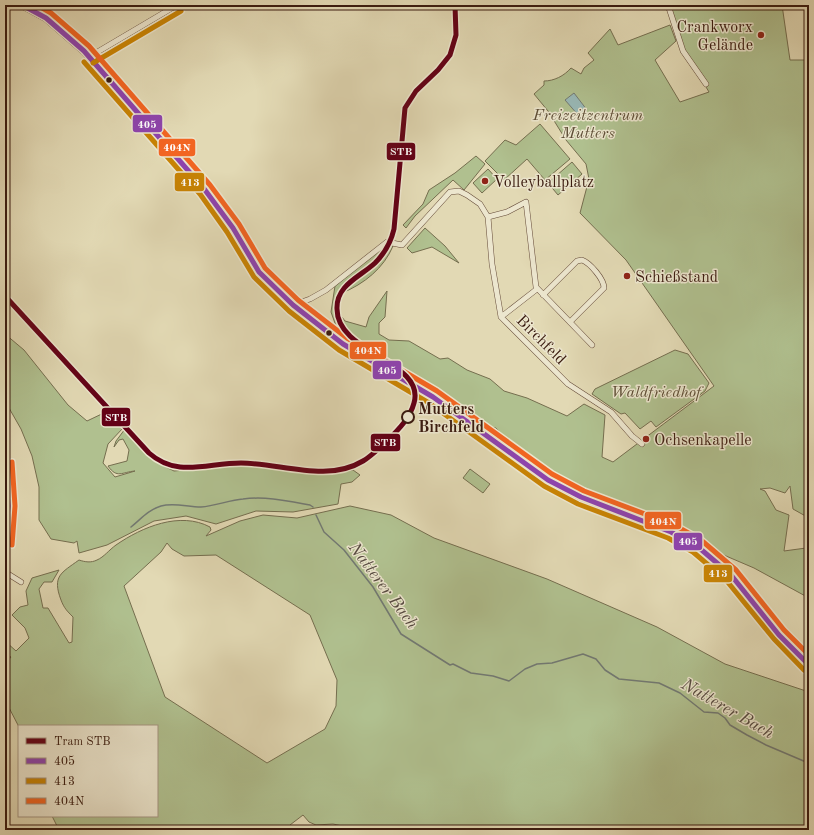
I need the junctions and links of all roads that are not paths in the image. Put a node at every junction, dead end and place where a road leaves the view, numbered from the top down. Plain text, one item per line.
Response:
1 (22, 5) edge
2 (177, 5) edge
3 (668, 5) edge
4 (34, 8) edge
5 (89, 57) junction
6 (706, 84) dead end
7 (488, 217) junction
8 (538, 289) junction
9 (543, 295) junction
10 (292, 304) junction
11 (501, 316) junction
12 (570, 322) junction
13 (592, 345) dead end
14 (642, 444) dead end
15 (5, 462) edge
16 (5, 544) edge
17 (5, 572) edge
18 (21, 582) dead end
19 (809, 665) edge

1 - 4 main road
2 - 5 street
3 - 6 street
4 - 5 main road
5 - 10 main road
7 - 8 street, Birchfeld
7 - 10 street
7 - 11 street, Birchfeld
8 - 9 street, Birchfeld
8 - 11 street
9 - 12 street, Birchfeld
9 - 12 street, Birchfeld
10 - 19 main road
11 - 14 street, Birchfeld
12 - 13 street, Birchfeld
15 - 16 street
17 - 18 street

